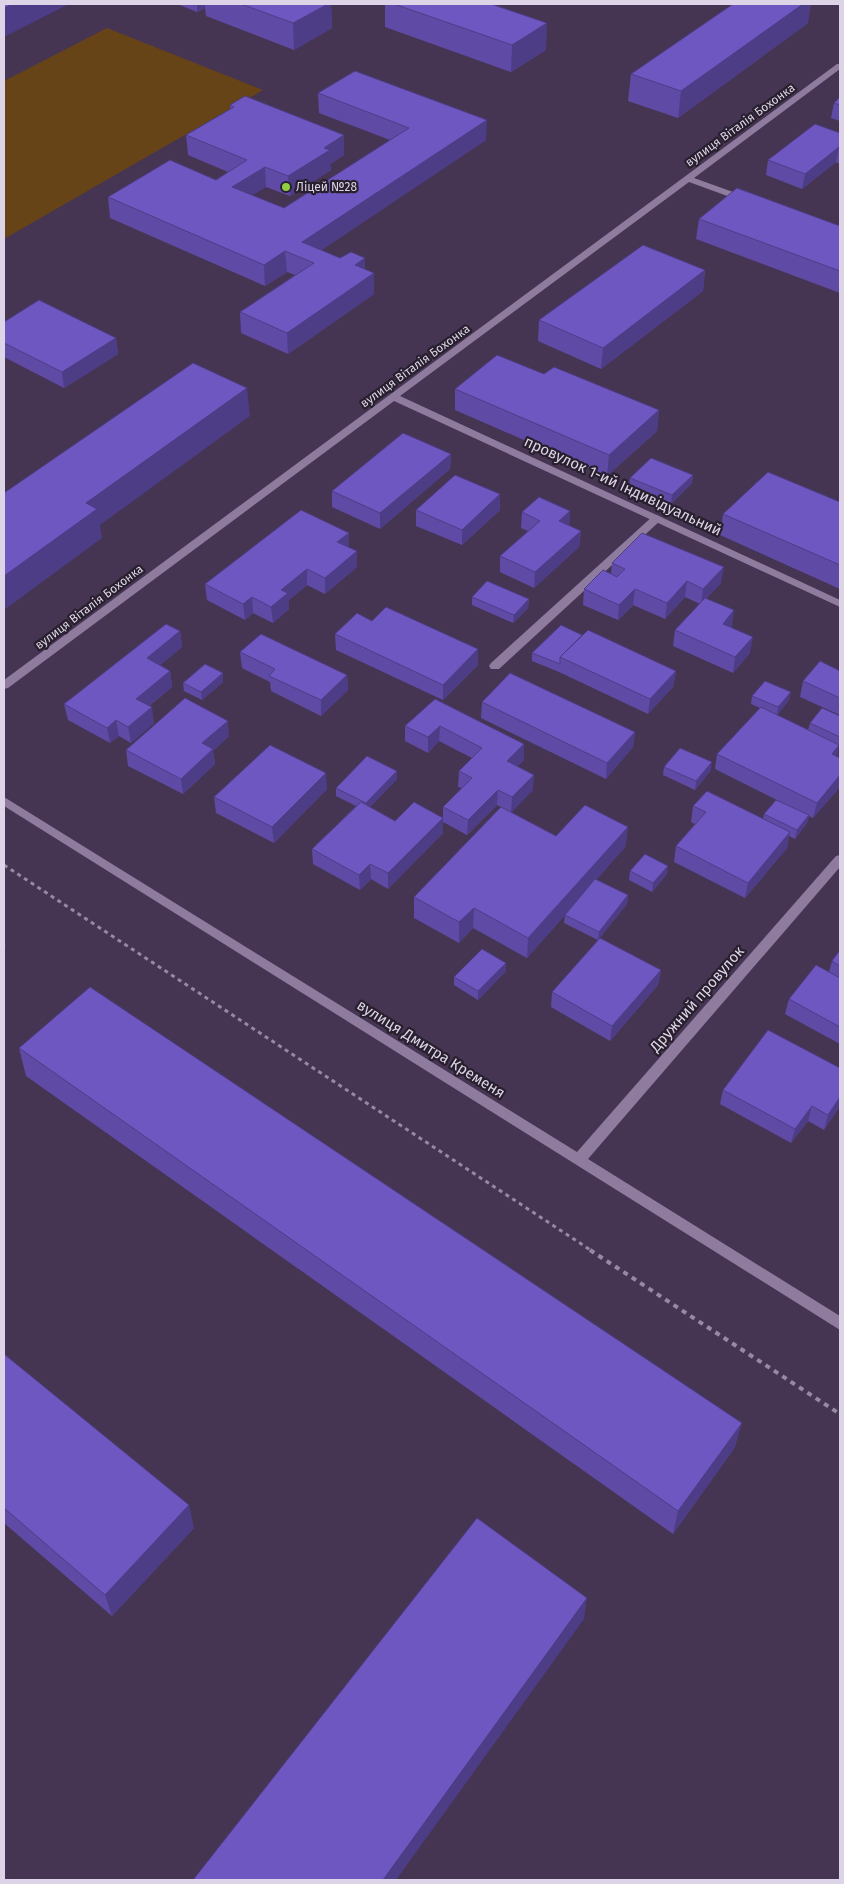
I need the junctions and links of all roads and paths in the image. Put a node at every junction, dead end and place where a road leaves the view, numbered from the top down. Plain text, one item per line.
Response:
1 (840, 66) edge
2 (688, 179) junction
3 (751, 202) edge
4 (394, 396) junction
5 (657, 518) junction
6 (840, 604) edge
7 (495, 666) dead end
8 (4, 685) edge
9 (4, 801) edge
10 (840, 859) edge
11 (4, 865) edge
12 (579, 1160) junction
13 (840, 1324) edge
14 (840, 1414) edge

1 - 2 street, вулиця Віталія Бохонка
2 - 3 street
2 - 4 street, вулиця Віталія Бохонка
4 - 5 street, провулок 1-ий Індивідуальний
4 - 8 street, вулиця Віталія Бохонка
5 - 6 street, провулок 1-ий Індивідуальний
5 - 7 street
9 - 12 street, вулиця Дмитра Кременя
10 - 12 street, Дружний провулок
11 - 14 path
12 - 13 street, вулиця Дмитра Кременя

